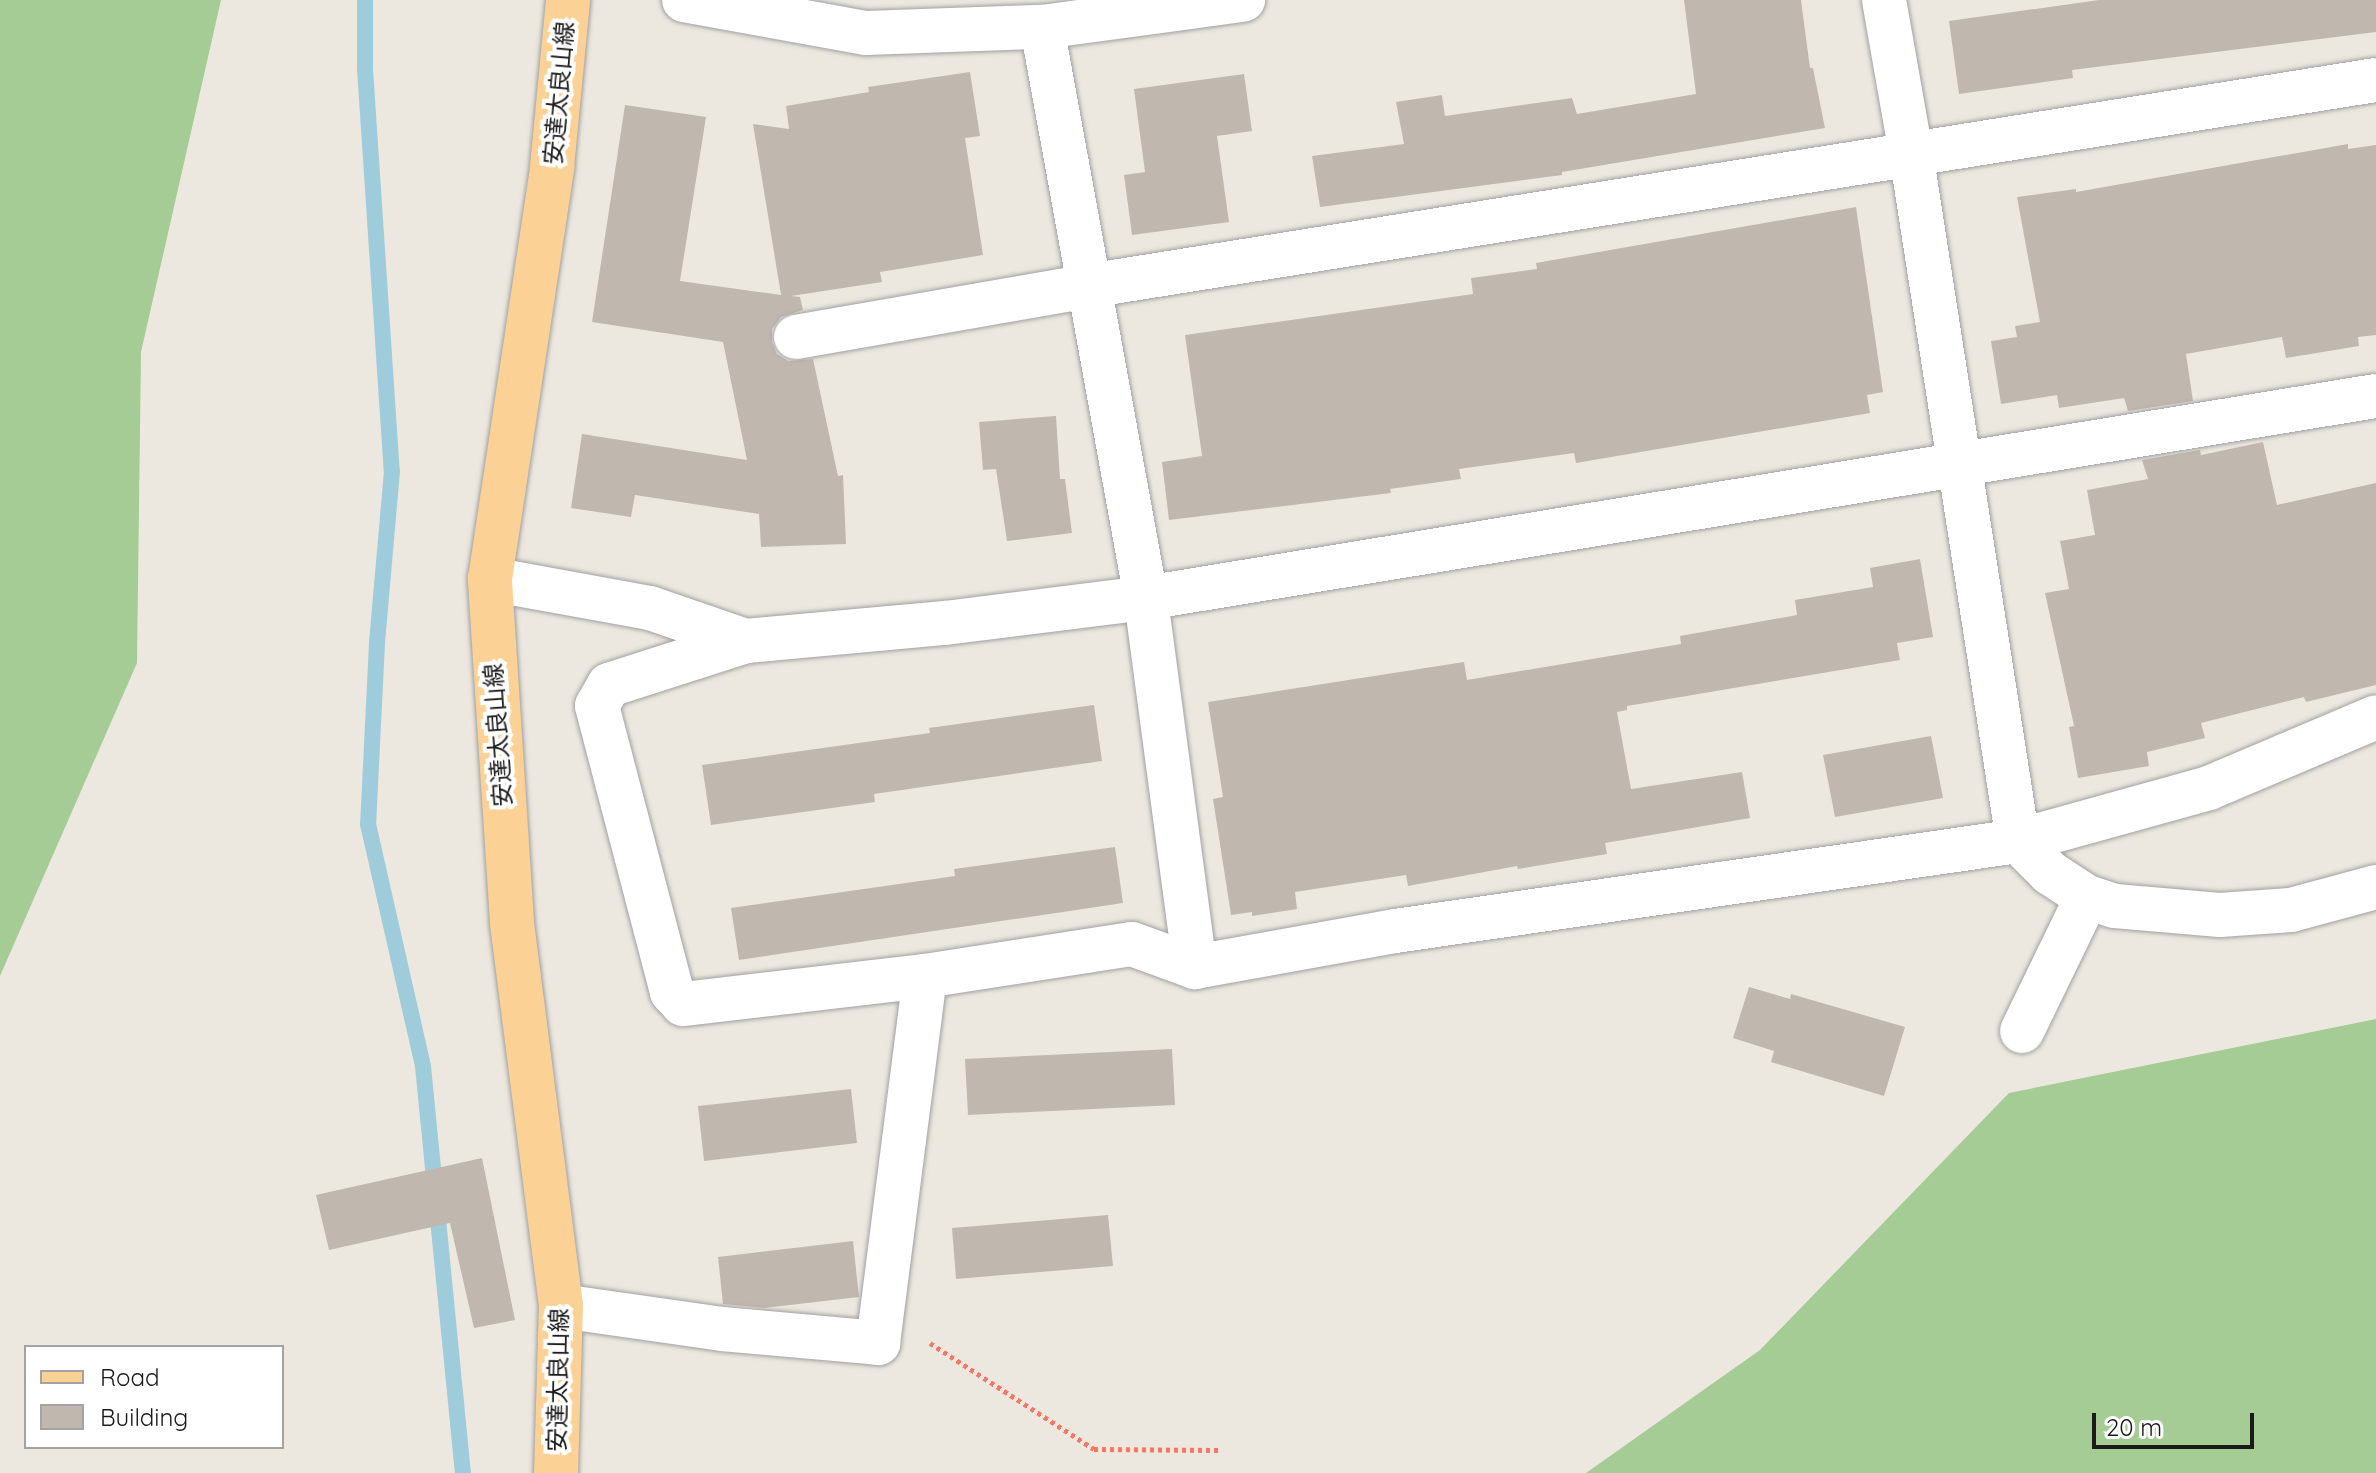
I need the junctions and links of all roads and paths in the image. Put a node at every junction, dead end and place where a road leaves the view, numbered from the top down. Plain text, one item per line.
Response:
1 (568, 0) edge
2 (684, 0) edge
3 (1243, 0) edge
4 (1884, 0) edge
5 (1042, 27) junction
6 (2376, 80) edge
7 (1911, 153) junction
8 (1088, 286) junction
9 (796, 337) dead end
10 (2376, 396) edge
11 (1959, 463) junction
12 (490, 579) junction
13 (1146, 598) junction
14 (746, 641) junction
15 (2376, 717) edge
16 (2018, 841) junction
17 (2376, 887) edge
18 (2087, 897) junction
19 (1195, 967) junction
20 (925, 976) junction
21 (2022, 1031) dead end
22 (561, 1306) junction
23 (882, 1312) junction
24 (1218, 1450) dead end
25 (556, 1473) edge

1 - 12 main road, 安達太良山線
2 - 5 street
3 - 5 street
4 - 7 street
5 - 8 street
6 - 7 street
7 - 8 street
7 - 11 street
8 - 9 street
8 - 13 street
10 - 11 street
11 - 13 street
11 - 16 street
12 - 14 street
12 - 22 main road, 安達太良山線
13 - 14 street
13 - 19 street
14 - 20 street
15 - 16 street
16 - 18 street
16 - 19 street
17 - 18 street
18 - 21 street
19 - 20 street
20 - 23 street
22 - 23 street
22 - 25 main road, 安達太良山線
23 - 24 path

